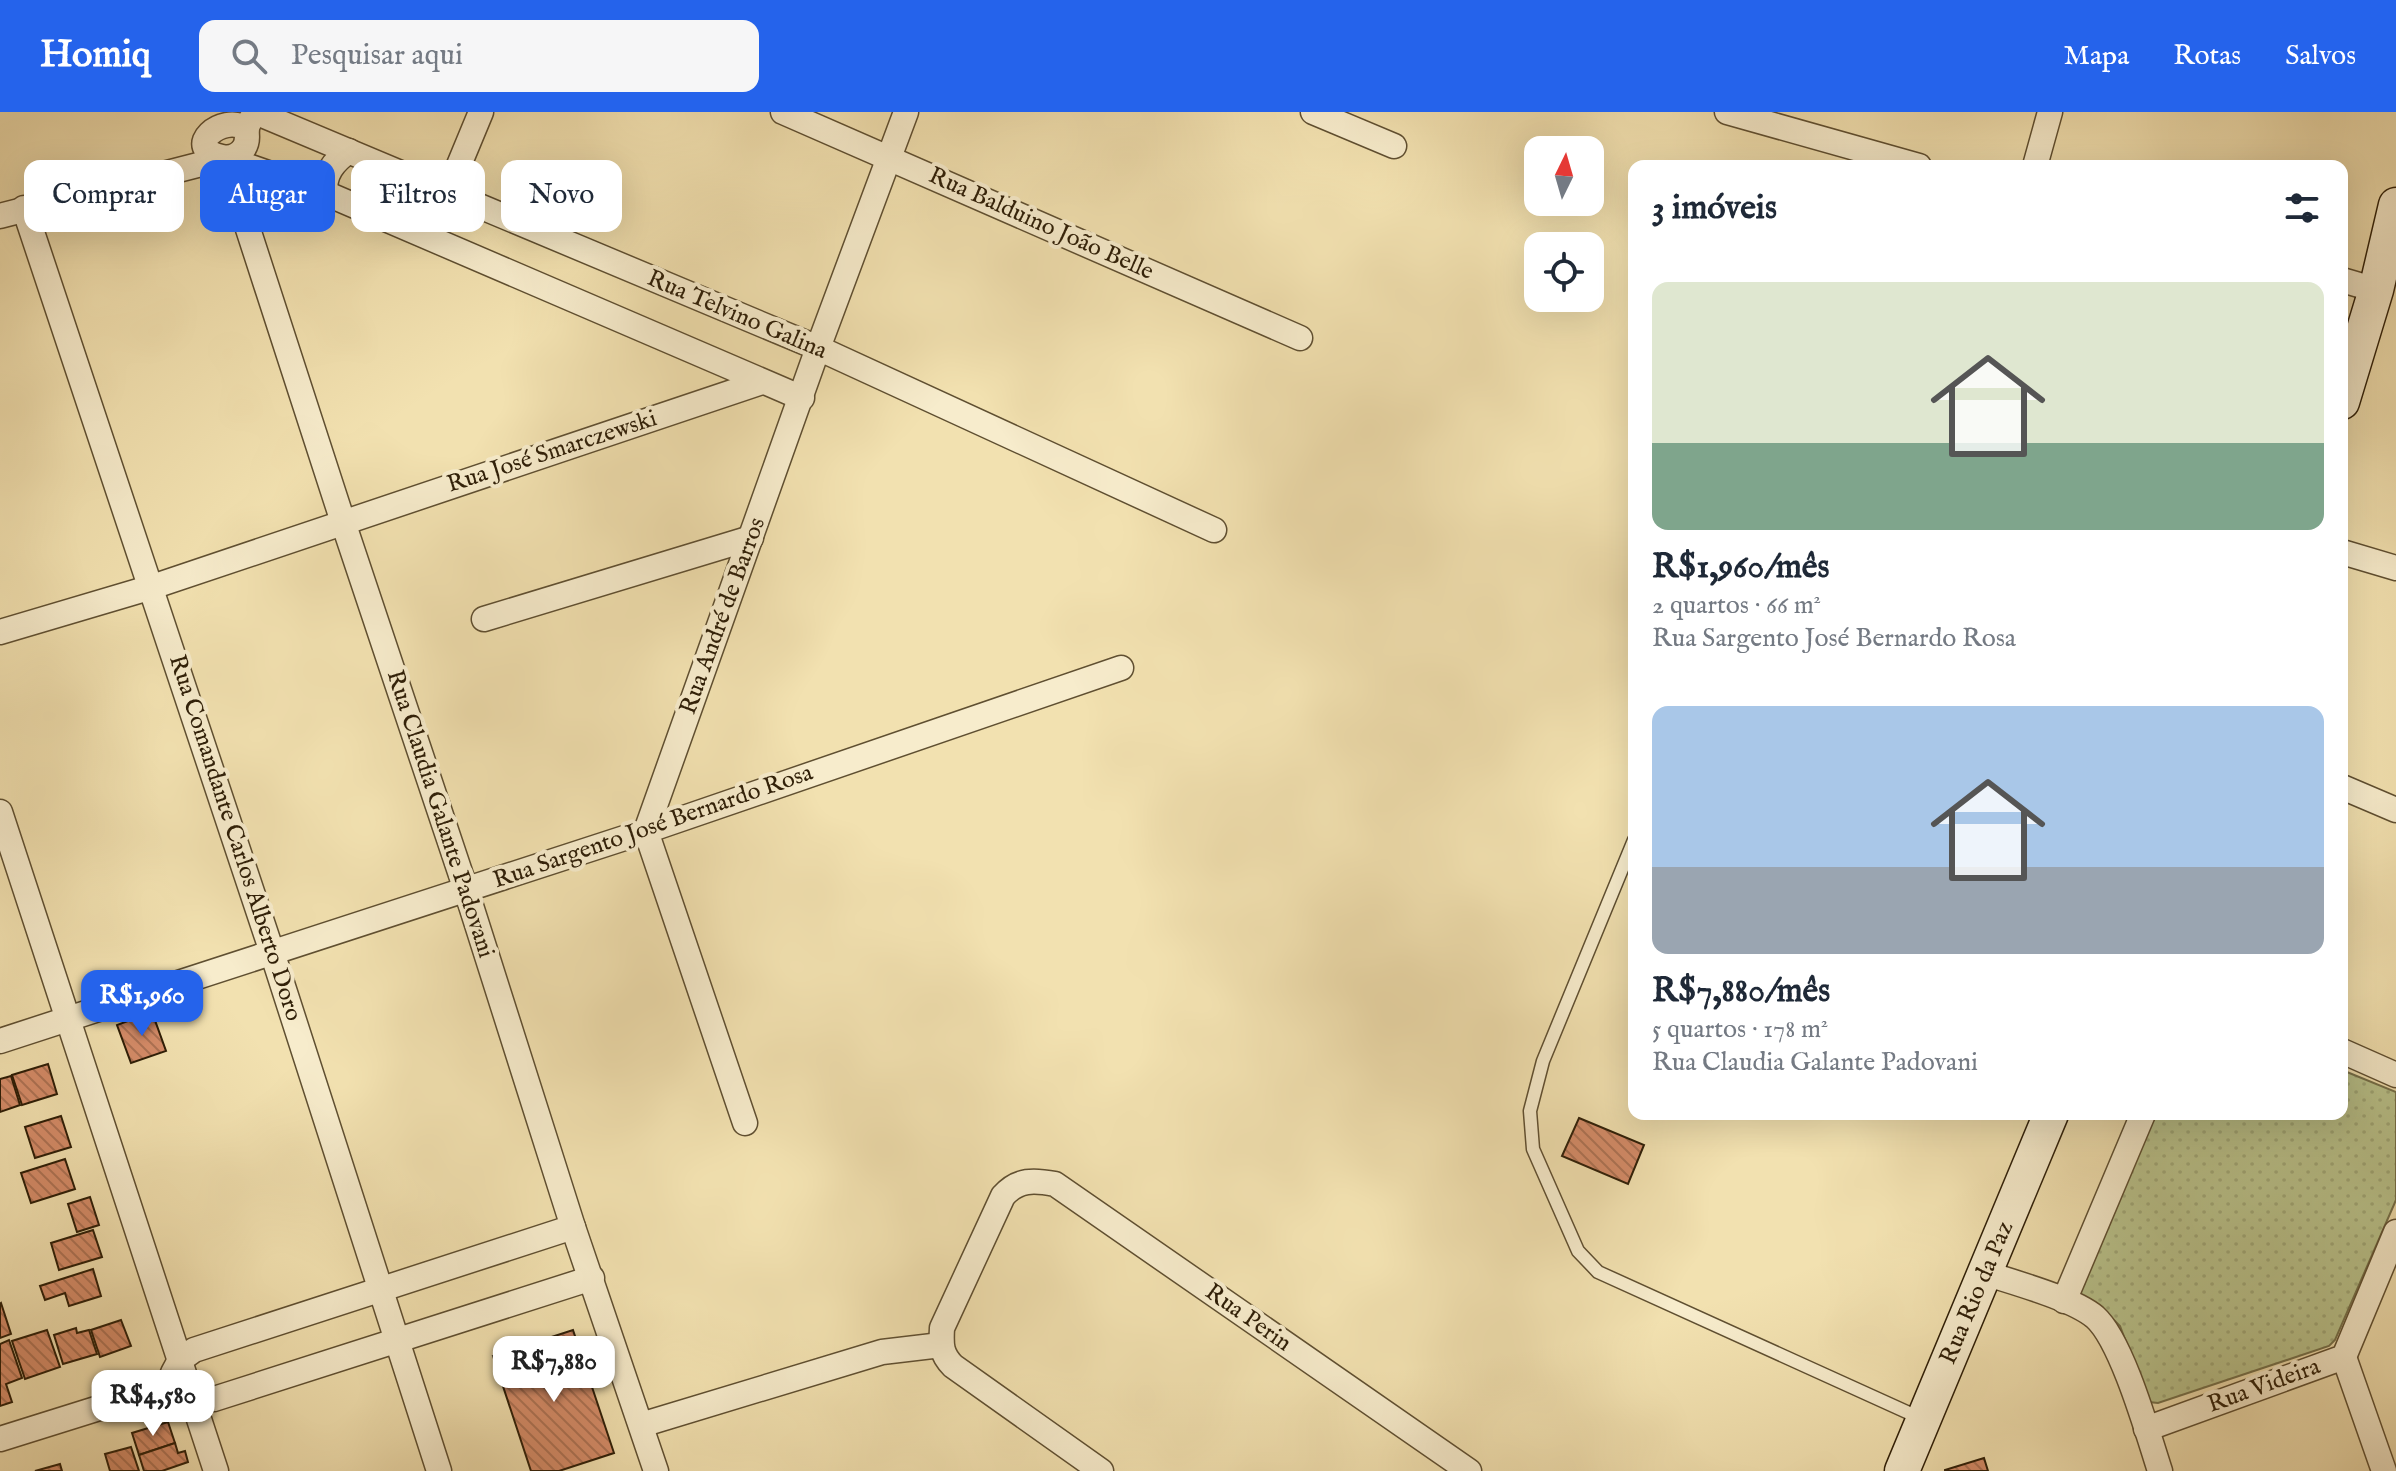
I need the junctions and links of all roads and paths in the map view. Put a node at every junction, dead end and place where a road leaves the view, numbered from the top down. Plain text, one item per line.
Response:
1 (481, 112) edge
2 (783, 112) edge
3 (906, 112) edge
4 (1313, 112) edge
5 (1727, 112) edge
6 (2050, 112) edge
7 (219, 114) edge
8 (252, 118) edge
9 (1394, 146) dead end
10 (349, 151) junction
11 (889, 157) junction
12 (225, 158) junction
13 (231, 160) edge
14 (370, 160) edge
15 (461, 160) edge
16 (1898, 160) edge
17 (2037, 160) edge
18 (335, 163) edge
19 (184, 168) edge
20 (335, 197) edge
21 (2396, 205) edge
22 (24, 208) edge
23 (485, 210) edge
24 (0, 216) edge
25 (32, 232) edge
26 (2348, 282) edge
27 (2376, 290) junction
28 (1300, 338) dead end
29 (818, 348) junction
30 (762, 382) junction
31 (2348, 382) edge
32 (802, 398) junction
33 (343, 522) junction
34 (1214, 530) dead end
35 (751, 538) junction
36 (2348, 554) edge
37 (2396, 568) edge
38 (152, 587) junction
39 (484, 619) dead end
40 (0, 632) edge
41 (1121, 668) dead end
42 (2348, 790) edge
43 (2396, 810) edge
44 (0, 812) edge
45 (646, 831) junction
46 (1628, 855) edge
47 (466, 890) junction
48 (272, 952) junction
49 (68, 1018) junction
50 (0, 1041) edge
51 (2348, 1054) edge
52 (2396, 1075) edge
53 (2049, 1120) edge
54 (2140, 1120) edge
55 (745, 1123) dead end
56 (573, 1227) junction
57 (2393, 1246) edge
58 (1985, 1273) junction
59 (592, 1278) junction
60 (380, 1290) junction
61 (2064, 1301) junction
62 (396, 1340) junction
63 (941, 1345) junction
64 (2344, 1357) junction
65 (180, 1360) junction
66 (163, 1388) junction
67 (194, 1400) junction
68 (1923, 1420) junction
69 (641, 1425) junction
70 (2146, 1429) junction
71 (0, 1439) edge
72 (216, 1471) edge
73 (439, 1471) edge
74 (656, 1471) edge
75 (1101, 1471) edge
76 (1469, 1471) edge
77 (1902, 1471) edge
78 (2160, 1471) edge
79 (2384, 1471) edge

1 - 15 street
2 - 11 street, Rua Balduino João Belle
3 - 11 street, Rua André de Barros
4 - 9 street
5 - 16 street
6 - 17 street
7 - 8 street, Rua Claudia Galante Padovani
7 - 12 street, Rua Claudia Galante Padovani
8 - 10 street, Rua Telvino Galina
8 - 12 street
10 - 14 street, Rua Telvino Galina
10 - 18 street
11 - 28 street, Rua Balduino João Belle
11 - 29 street, Rua André de Barros
12 - 13 street
12 - 19 street
12 - 33 street, Rua Claudia Galante Padovani
20 - 30 street
21 - 27 main road
22 - 24 street
23 - 29 street, Rua Telvino Galina
25 - 38 street, Rua Comandante Carlos Alberto Doro
26 - 27 street
27 - 31 main road
29 - 32 street, Rua André de Barros
29 - 34 street, Rua Telvino Galina
30 - 32 street
30 - 33 street, Rua José Smarczewski
32 - 35 street, Rua André de Barros
33 - 38 street, Rua José Smarczewski
33 - 47 street, Rua Claudia Galante Padovani
35 - 39 street
35 - 45 street, Rua André de Barros
36 - 37 street
38 - 40 street, Rua José Smarczewski
38 - 48 street, Rua Comandante Carlos Alberto Doro
41 - 45 street, Rua Sargento José Bernardo Rosa
42 - 43 street
44 - 49 street
45 - 47 street, Rua Sargento José Bernardo Rosa
45 - 55 street
46 - 68 lane
47 - 48 street, Rua Sargento José Bernardo Rosa
47 - 56 street, Rua Claudia Galante Padovani
48 - 49 street, Rua Sargento José Bernardo Rosa
48 - 60 street, Rua Comandante Carlos Alberto Doro
49 - 50 street, Rua Sargento José Bernardo Rosa
49 - 65 street
51 - 52 street
53 - 58 main road, Rua Rio da Paz
54 - 61 street
56 - 59 street, Rua Claudia Galante Padovani
56 - 60 street
57 - 64 street, Rua Videira
58 - 61 street
58 - 68 main road, Rua Rio da Paz
59 - 62 street
59 - 69 street, Rua Claudia Galante Padovani
60 - 62 street, Rua Comandante Carlos Alberto Doro
60 - 65 street
61 - 70 street
62 - 67 street
62 - 73 street, Rua Comandante Carlos Alberto Doro
63 - 69 street
63 - 75 street
63 - 76 street, Rua Perin
64 - 70 street, Rua Videira
64 - 79 street
65 - 66 street
65 - 67 street
66 - 67 street
66 - 71 street
67 - 72 street
68 - 77 main road, Rua Rio da Paz
69 - 74 street, Rua Claudia Galante Padovani
70 - 78 street

